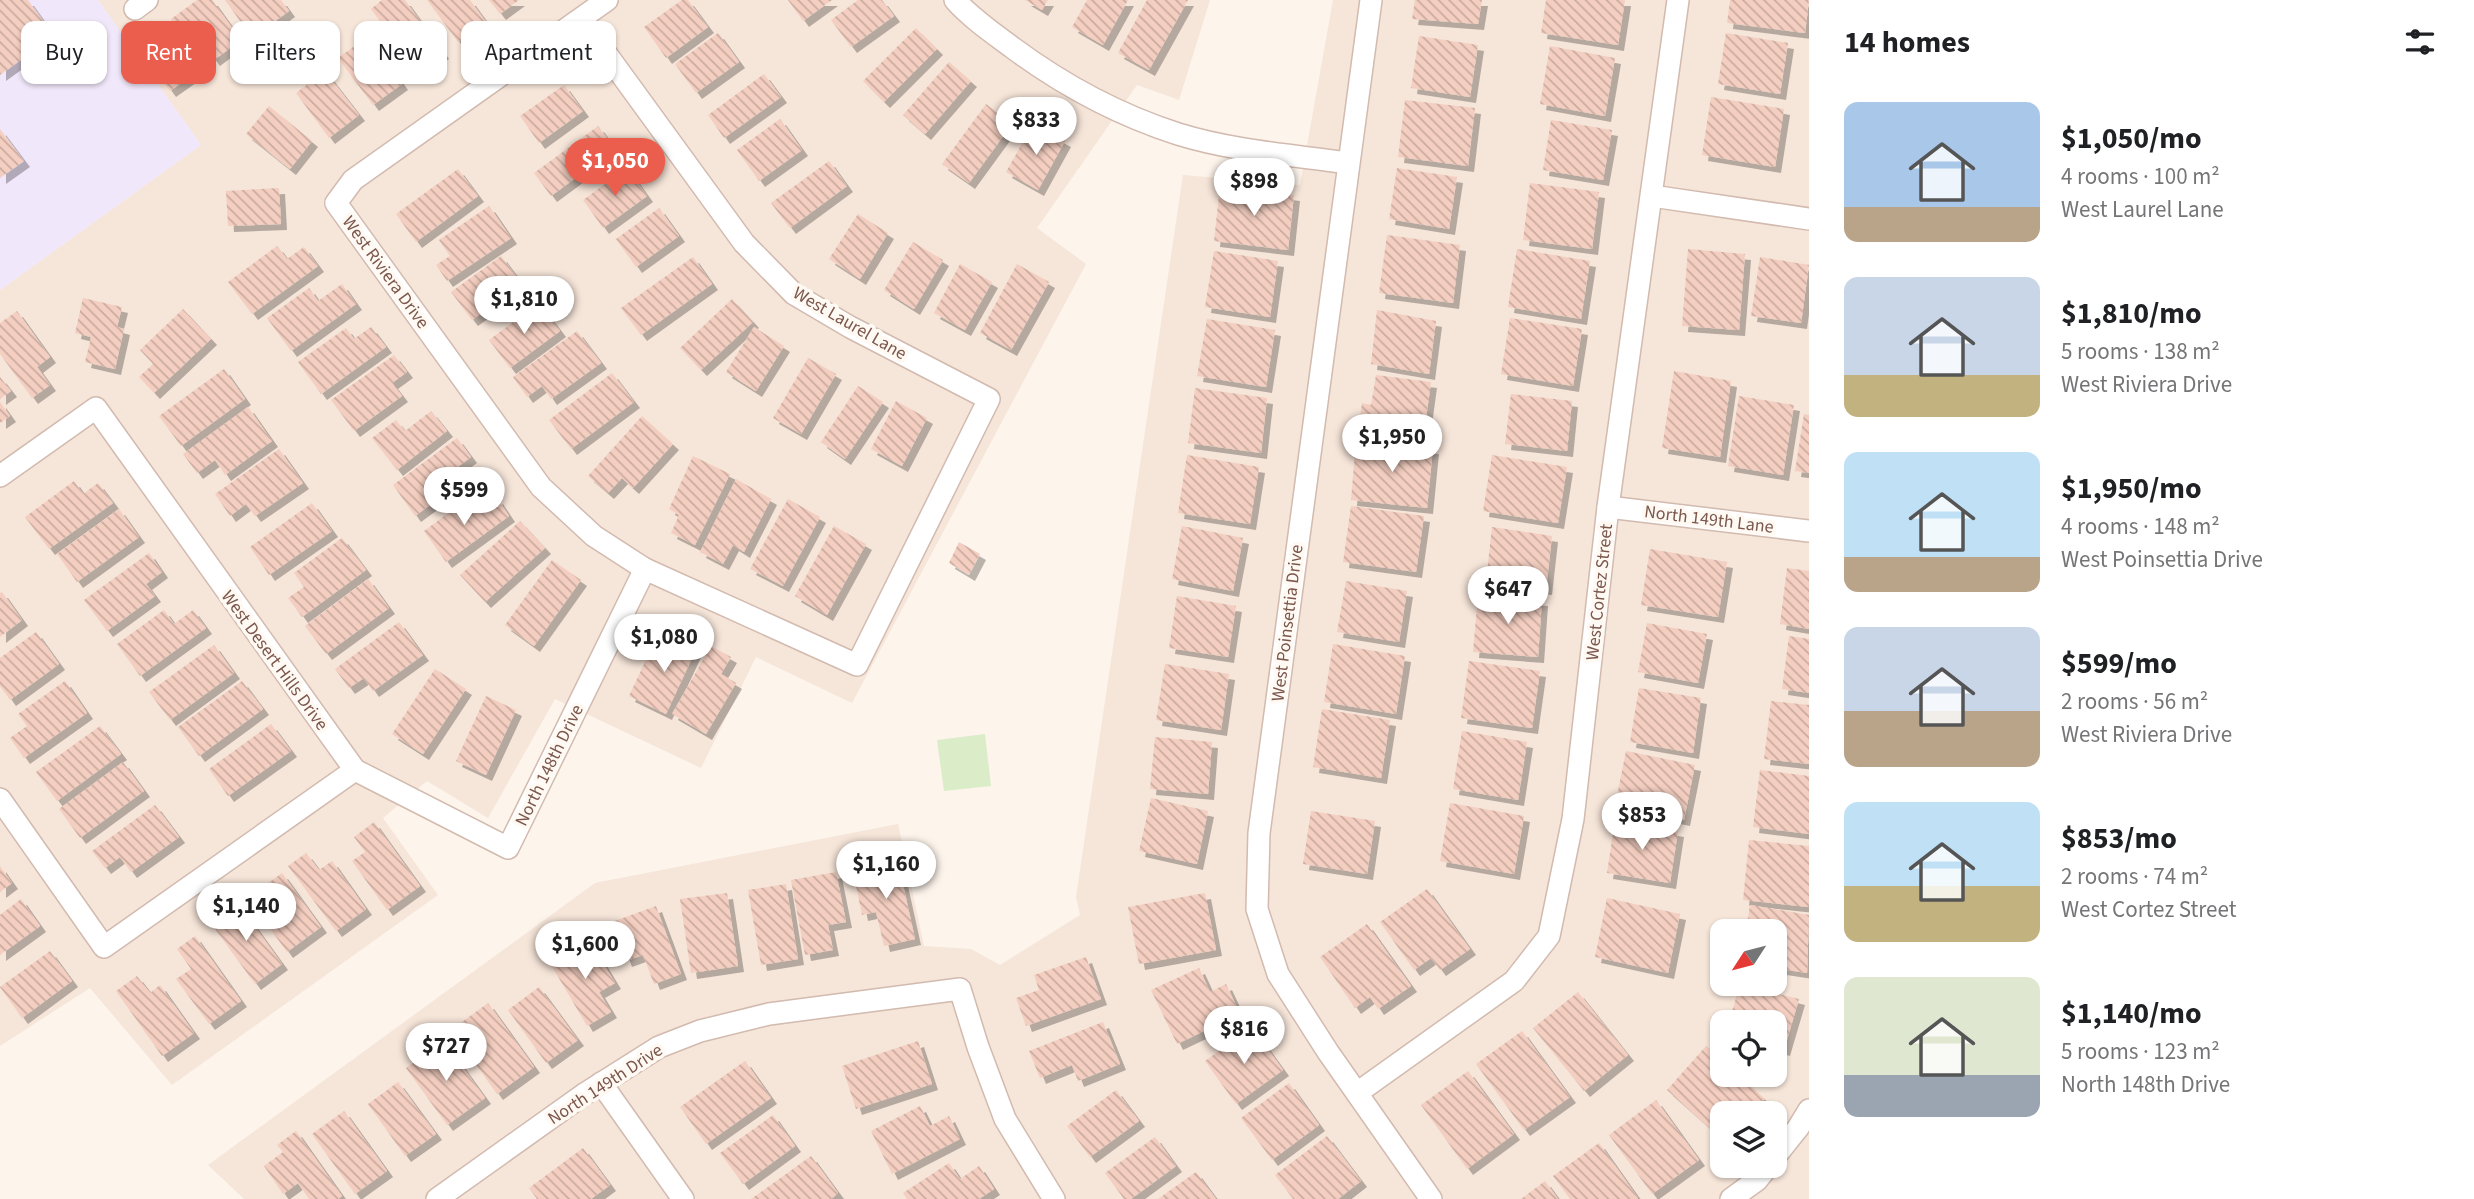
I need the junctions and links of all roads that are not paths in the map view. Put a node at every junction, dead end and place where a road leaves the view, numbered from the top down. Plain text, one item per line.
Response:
1 (607, 0) edge
2 (955, 0) edge
3 (1371, 0) edge
4 (1678, 0) edge
5 (581, 19) junction
6 (1347, 163) junction
7 (1651, 196) junction
8 (1809, 219) edge
9 (0, 476) edge
10 (1608, 507) junction
11 (1809, 531) edge
12 (645, 569) junction
13 (857, 665) joint
14 (355, 770) junction
15 (0, 799) edge
16 (508, 848) joint
17 (601, 1083) junction
18 (1357, 1093) junction
19 (1809, 1110) edge
20 (1787, 1142) edge
21 (1759, 1178) edge
22 (437, 1199) edge
23 (683, 1199) edge
24 (1054, 1199) edge
25 (1431, 1199) edge
26 (1731, 1199) edge

1 - 5 street
2 - 6 street
3 - 6 street, West Poinsettia Drive
4 - 7 street, West Cortez Street
5 - 12 street, West Riviera Drive
5 - 13 street, West Laurel Lane
6 - 18 street, West Poinsettia Drive
7 - 8 street
7 - 10 street, West Cortez Street
9 - 14 street, West Desert Hills Drive
10 - 11 street, North 149th Lane
10 - 18 street, West Cortez Street
12 - 13 street, West Riviera Drive
12 - 16 street, North 148th Drive
14 - 15 street
14 - 16 street, West Desert Hills Drive
17 - 22 street, North 149th Drive
17 - 23 street
17 - 24 street, North 149th Drive
18 - 25 street, West Poinsettia Drive
19 - 20 street
21 - 26 street

